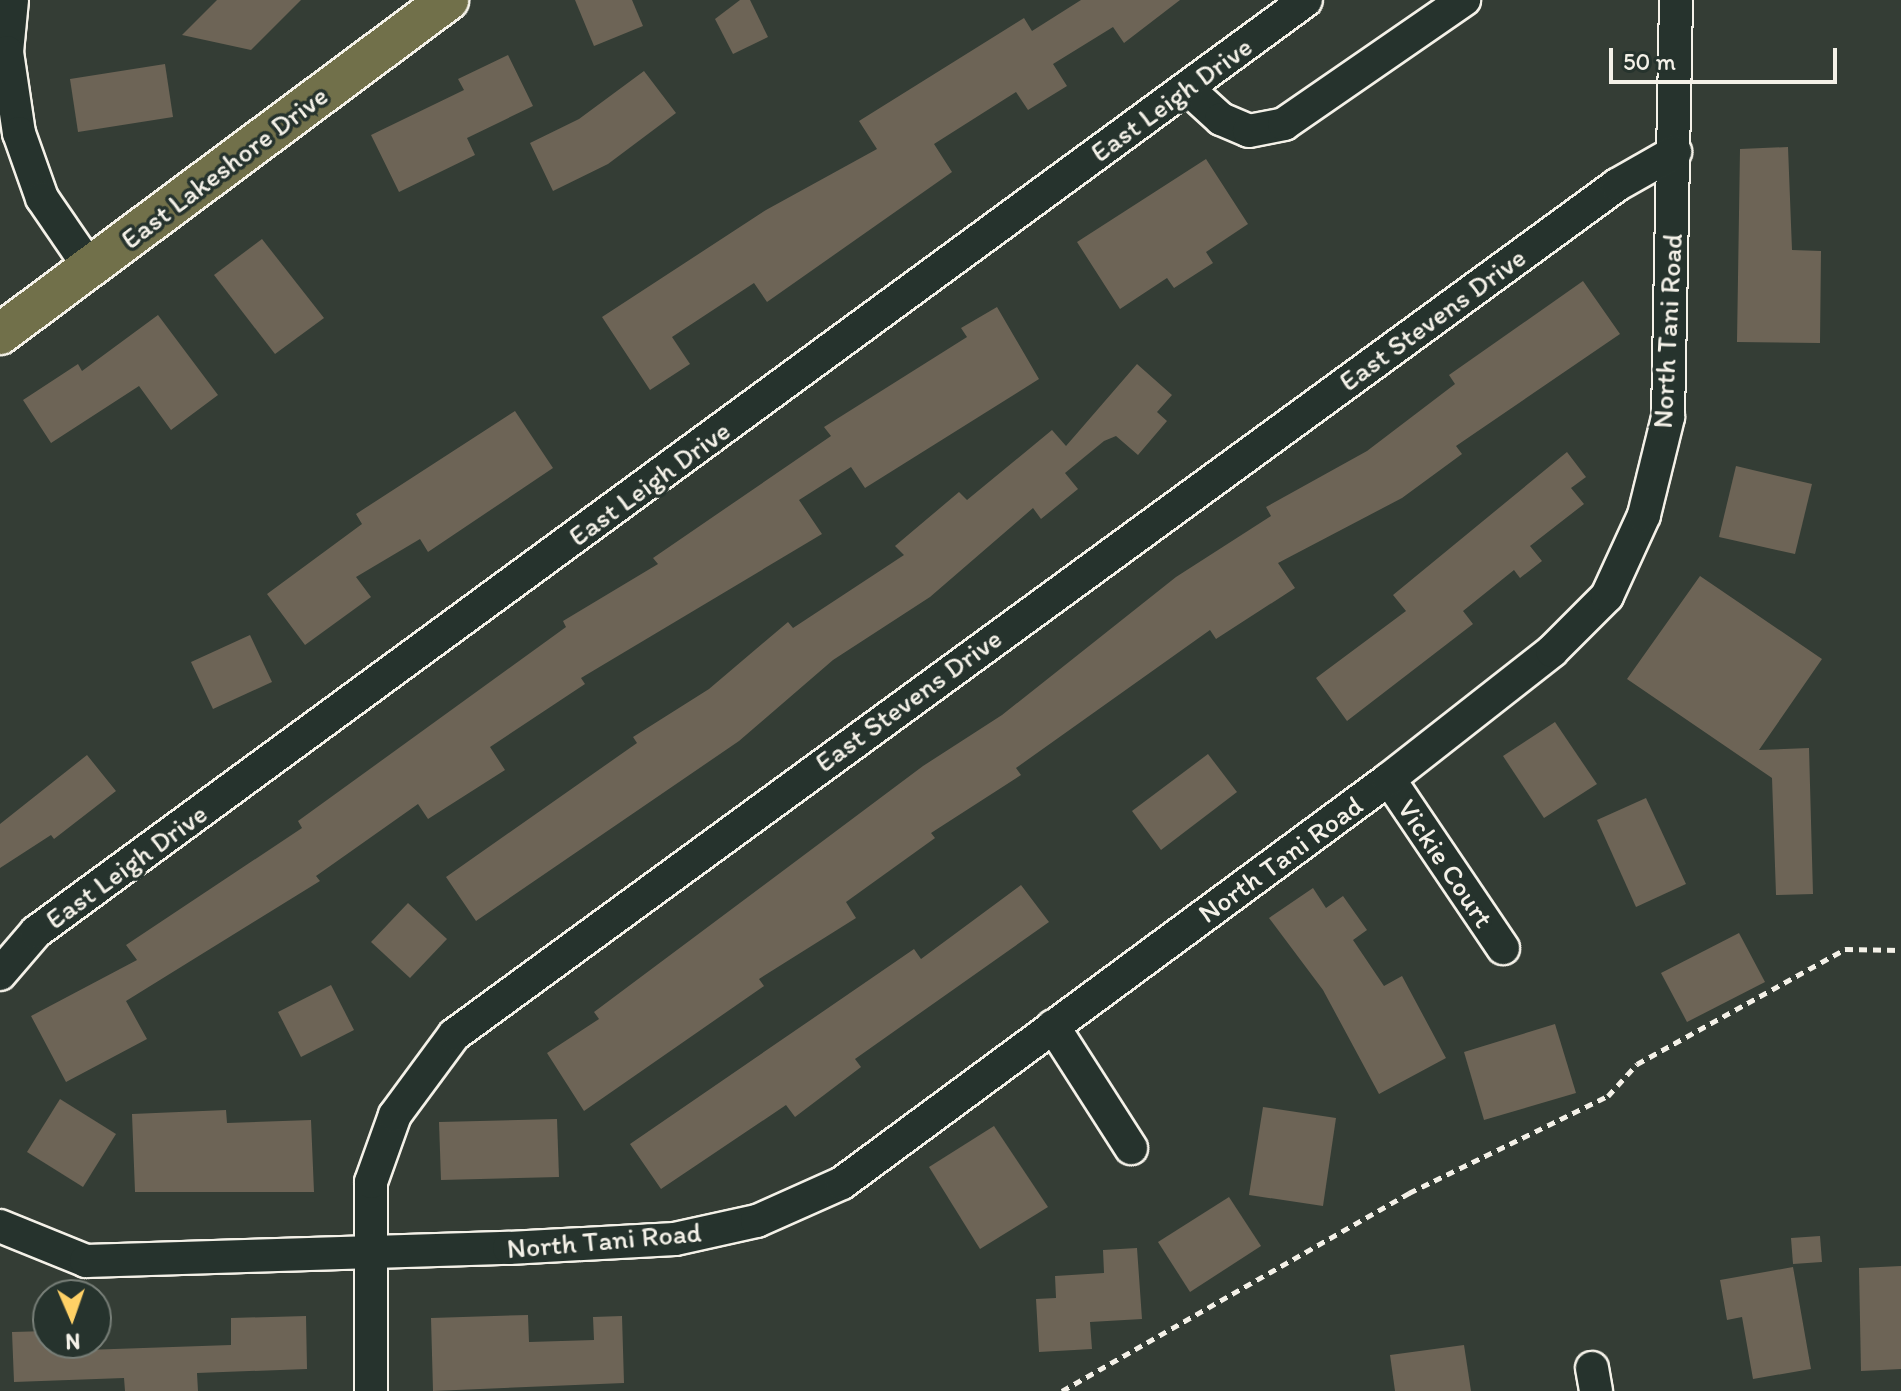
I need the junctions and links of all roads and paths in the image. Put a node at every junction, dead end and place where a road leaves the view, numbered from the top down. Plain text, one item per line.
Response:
1 (12, 0) edge
2 (448, 0) edge
3 (1306, 0) edge
4 (1464, 0) edge
5 (1676, 0) edge
6 (1187, 88) junction
7 (1675, 152) junction
8 (90, 268) junction
9 (0, 334) edge
10 (1389, 779) junction
11 (1503, 948) dead end
12 (1901, 950) edge
13 (0, 974) edge
14 (1053, 1026) junction
15 (1131, 1148) dead end
16 (0, 1226) edge
17 (369, 1254) junction
18 (371, 1391) edge
19 (1062, 1391) edge

1 - 8 street
2 - 8 main road, East Lakeshore Drive
3 - 6 street, East Leigh Drive
4 - 6 street
5 - 7 street, North Tani Road
6 - 13 street, East Leigh Drive
7 - 10 street, North Tani Road
7 - 17 street, East Stevens Drive
8 - 9 main road, East Lakeshore Drive
10 - 11 street, Vickie Court
10 - 14 street, North Tani Road
12 - 19 path
14 - 15 street
14 - 17 street, North Tani Road
16 - 17 street
17 - 18 street, East Stevens Drive

